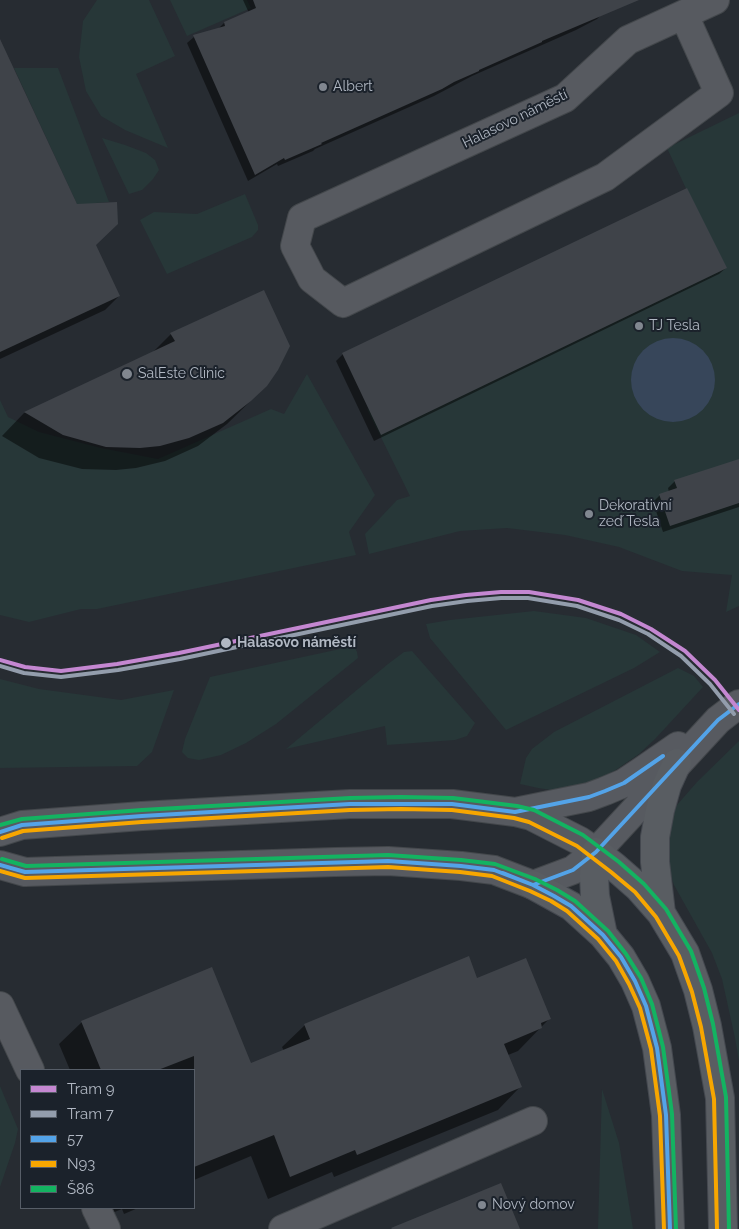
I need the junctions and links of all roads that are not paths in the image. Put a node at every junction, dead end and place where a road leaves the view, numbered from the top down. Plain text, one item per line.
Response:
1 (715, 0) edge
2 (684, 15) junction
3 (729, 712) edge
4 (677, 764) junction
5 (515, 812) junction
6 (0, 832) edge
7 (596, 852) junction
8 (0, 865) edge
9 (533, 885) junction
10 (661, 913) junction
11 (603, 935) junction
12 (0, 1006) edge
13 (30, 1069) edge
14 (533, 1121) dead end
15 (96, 1209) edge
16 (106, 1229) edge
17 (284, 1229) edge
18 (670, 1229) edge
19 (723, 1229) edge

1 - 2 street, Halasovo náměstí
2 - 2 street, Halasovo náměstí
3 - 4 street
3 - 5 street
4 - 7 street
4 - 10 main road
5 - 6 street
5 - 7 street
7 - 9 street
7 - 10 main road
7 - 11 main road
8 - 9 street
9 - 11 main road
10 - 19 main road
11 - 18 main road
12 - 13 street
14 - 17 street
15 - 16 street

